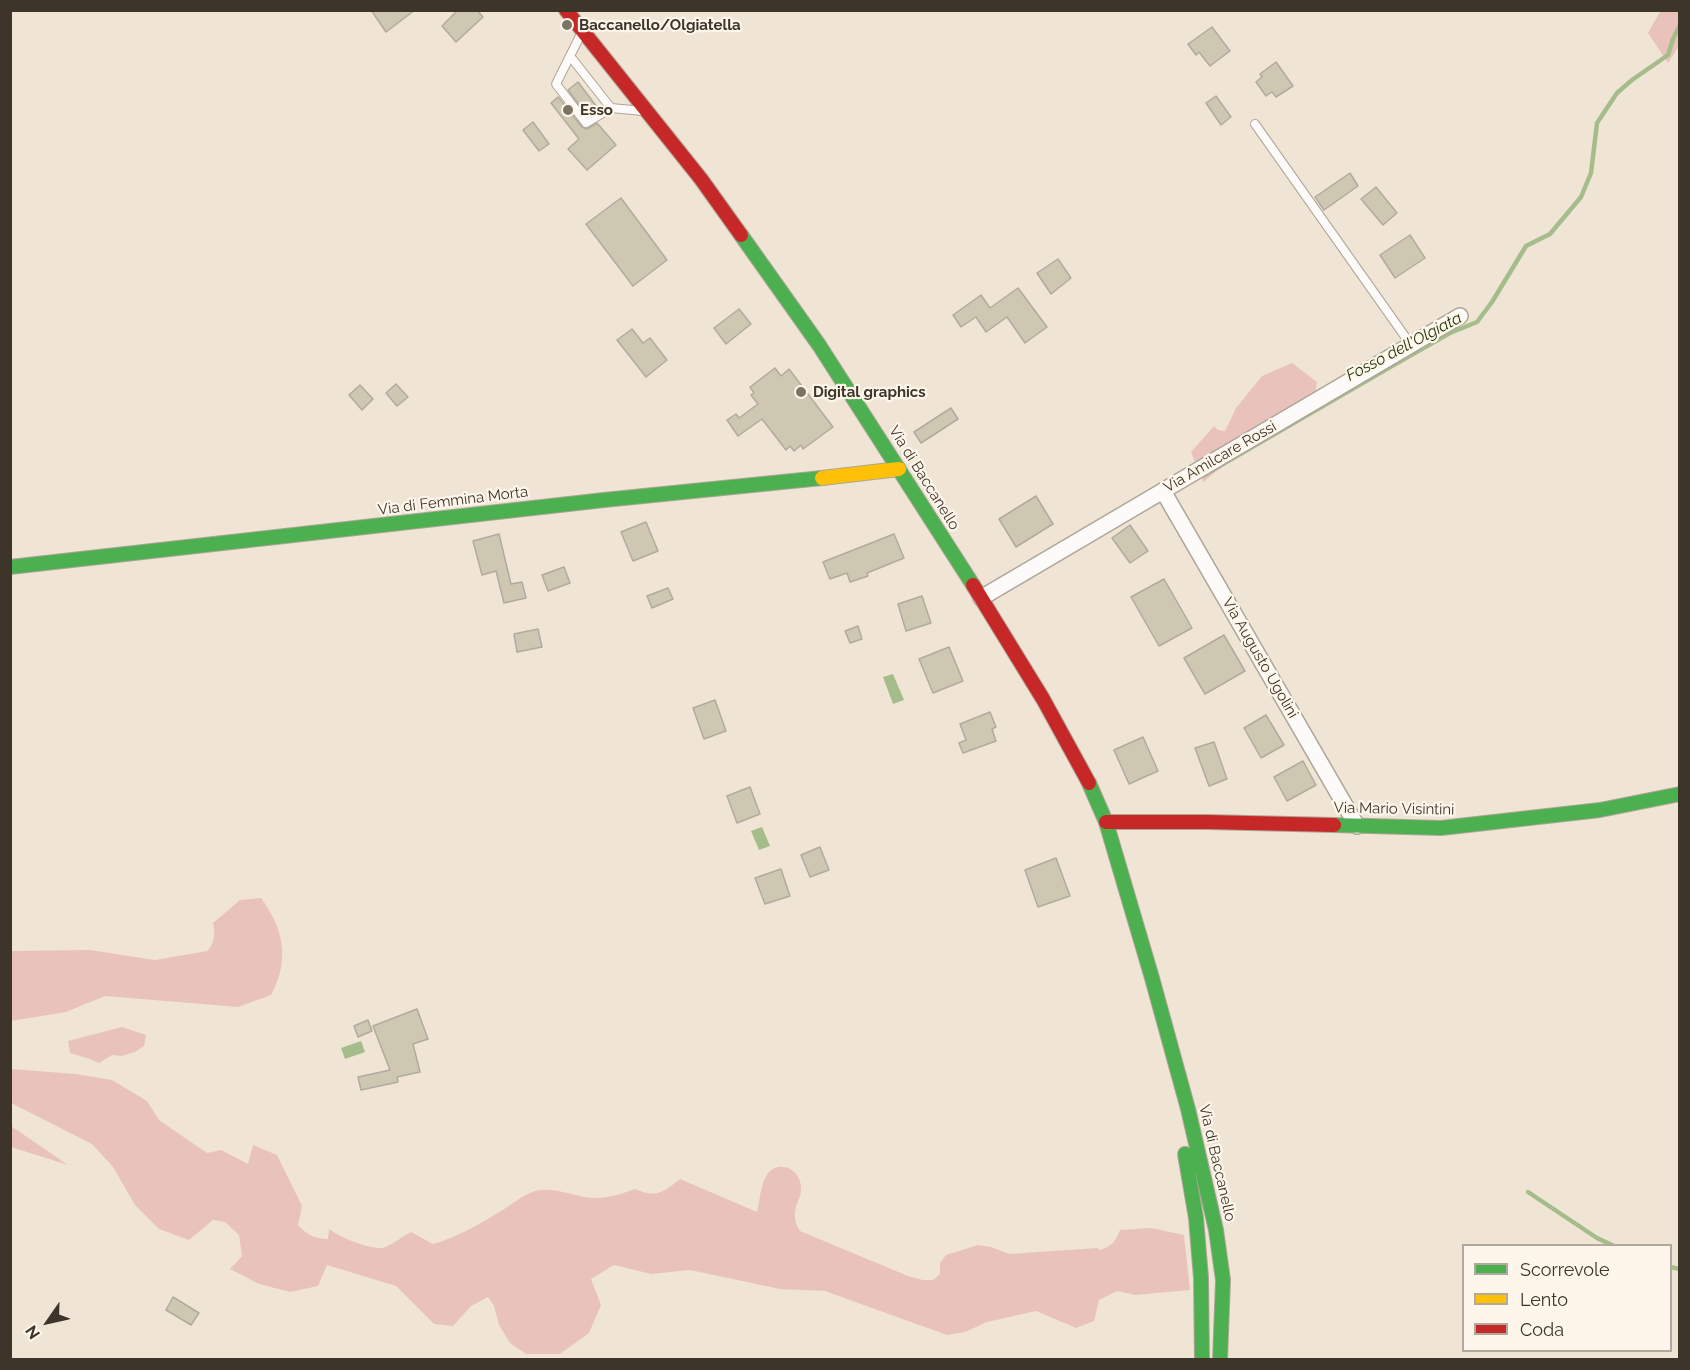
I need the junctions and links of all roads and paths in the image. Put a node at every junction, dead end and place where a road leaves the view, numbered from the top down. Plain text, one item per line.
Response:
1 (566, 10) edge
2 (582, 31) junction
3 (570, 56) junction
4 (611, 108) junction
5 (646, 112) junction
6 (1255, 124) dead end
7 (1460, 316) dead end
8 (1411, 345) junction
9 (899, 470) junction
10 (1163, 491) junction
11 (10, 567) edge
12 (981, 598) junction
13 (1680, 794) edge
14 (1106, 822) junction
15 (1357, 826) junction
16 (1152, 978) junction
17 (1202, 1359) edge
18 (1220, 1359) edge

1 - 2 street, Via di Baccanello
2 - 3 lane
2 - 5 street, Via di Baccanello
3 - 4 lane
3 - 4 lane
4 - 5 lane
5 - 9 street, Via di Baccanello
6 - 8 lane
7 - 8 street, Via Amilcare Rossi
8 - 10 street, Via Amilcare Rossi
9 - 11 street, Via di Femmina Morta
9 - 12 street, Via di Baccanello
10 - 12 street, Via Amilcare Rossi
10 - 15 street, Via Augusto Ugolini
12 - 14 street, Via di Baccanello
13 - 15 street, Via Mario Visintini
14 - 15 street, Via Mario Visintini
14 - 16 street, Via di Baccanello
16 - 17 street, Via di Baccanello
16 - 18 street, Via di Baccanello

